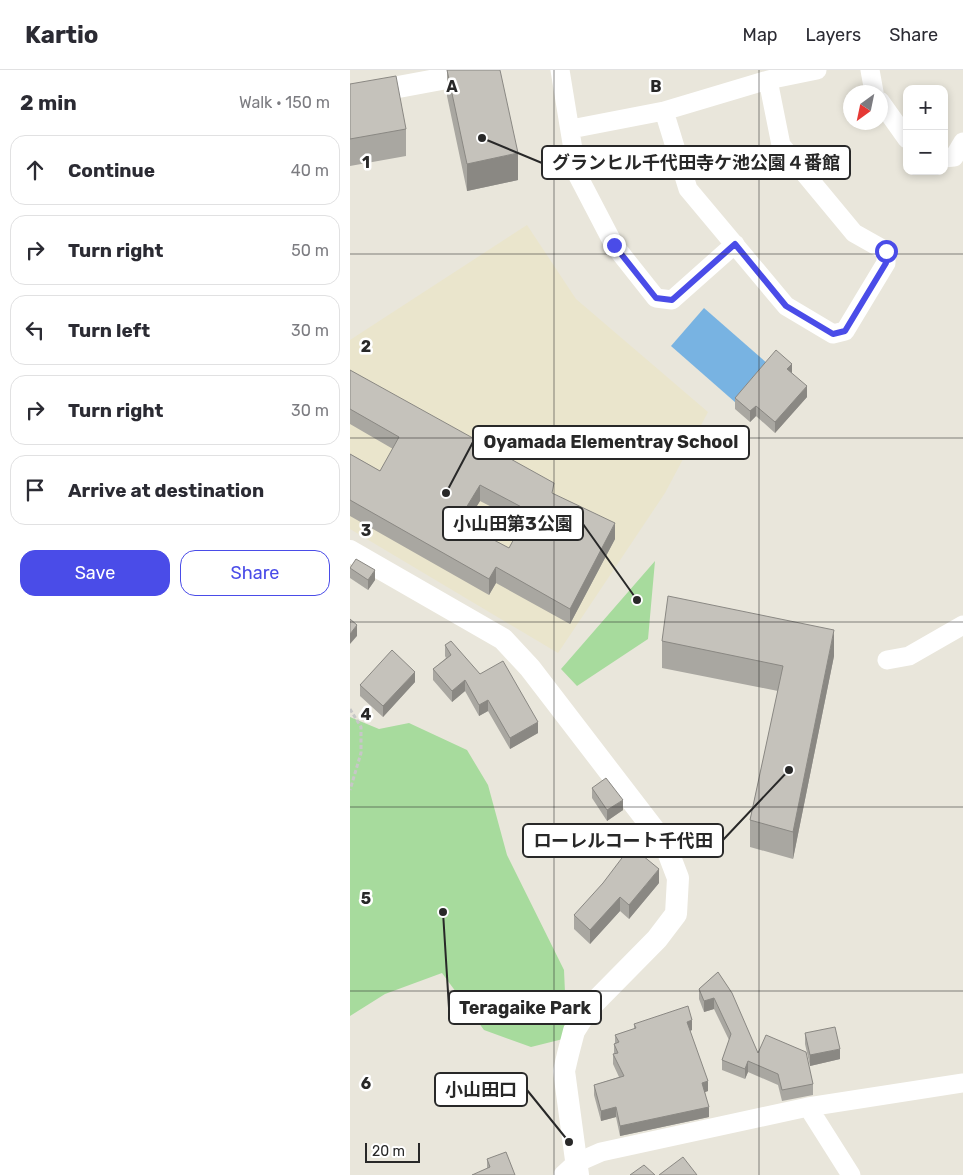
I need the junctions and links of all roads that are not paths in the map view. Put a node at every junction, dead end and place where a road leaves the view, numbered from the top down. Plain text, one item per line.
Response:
1 (490, 70) edge
2 (560, 70) edge
3 (817, 70) edge
4 (870, 70) edge
5 (768, 80) junction
6 (873, 85) edge
7 (350, 96) edge
8 (664, 111) junction
9 (888, 112) edge
10 (571, 129) junction
11 (903, 133) edge
12 (963, 142) edge
13 (948, 157) edge
14 (735, 244) junction
15 (350, 551) edge
16 (963, 625) edge
17 (887, 660) dead end
18 (963, 1083) edge
19 (808, 1107) junction
20 (572, 1171) edge
21 (851, 1175) edge

1 - 7 street
2 - 10 street
3 - 5 street
4 - 6 street
5 - 8 street
5 - 14 street
8 - 10 street
8 - 14 street
9 - 11 street
10 - 14 street
12 - 13 street
15 - 20 street
16 - 17 street
18 - 19 street
19 - 20 street
19 - 21 street

